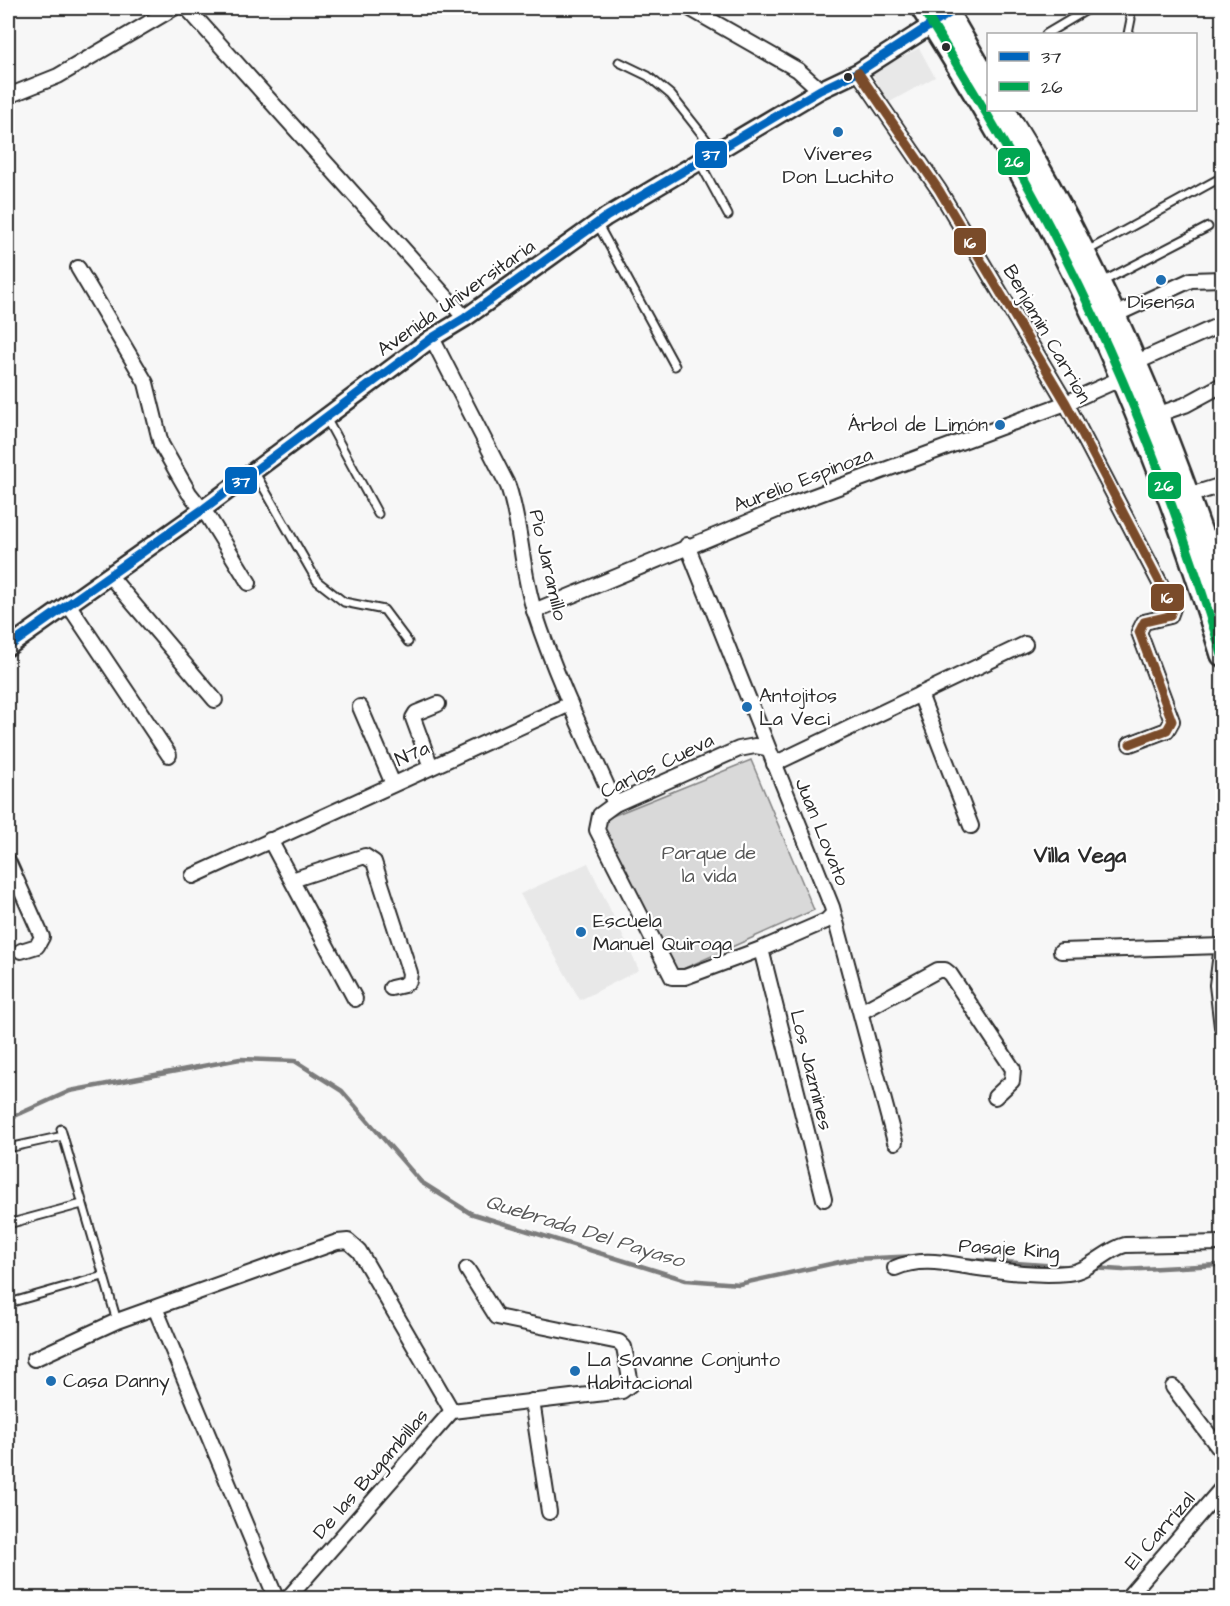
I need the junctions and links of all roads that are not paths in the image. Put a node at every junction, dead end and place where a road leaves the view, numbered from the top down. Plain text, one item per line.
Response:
1 (174, 8) edge
2 (187, 8) edge
3 (689, 8) edge
4 (1090, 8) edge
5 (1127, 8) edge
6 (941, 12) edge
7 (1048, 33) edge
8 (1128, 33) edge
9 (619, 62) dead end
10 (858, 72) junction
11 (986, 73) edge
12 (820, 90) junction
13 (8, 96) edge
14 (987, 103) edge
15 (991, 111) edge
16 (1005, 111) edge
17 (716, 152) junction
18 (699, 161) junction
19 (1222, 177) edge
20 (728, 215) dead end
21 (597, 223) junction
22 (1208, 227) dead end
23 (1085, 252) junction
24 (78, 268) dead end
25 (1222, 279) edge
26 (1100, 283) junction
27 (1115, 315) junction
28 (465, 318) junction
29 (1222, 324) edge
30 (432, 338) junction
31 (1137, 362) junction
32 (675, 366) dead end
33 (1122, 378) junction
34 (1222, 386) edge
35 (1066, 404) junction
36 (1156, 415) junction
37 (326, 418) junction
38 (254, 471) junction
39 (1222, 485) edge
40 (1187, 496) junction
41 (202, 510) junction
42 (378, 514) dead end
43 (1213, 534) edge
44 (687, 545) junction
45 (109, 575) junction
46 (249, 583) dead end
47 (1222, 594) edge
48 (68, 604) junction
49 (534, 611) junction
50 (408, 642) dead end
51 (1025, 644) dead end
52 (8, 647) edge
53 (1222, 655) edge
54 (920, 694) junction
55 (215, 700) dead end
56 (438, 704) dead end
57 (570, 704) junction
58 (360, 707) dead end
59 (1130, 744) dead end
60 (767, 748) junction
61 (169, 755) dead end
62 (774, 764) junction
63 (431, 767) junction
64 (393, 784) junction
65 (615, 804) junction
66 (971, 826) dead end
67 (270, 840) junction
68 (8, 861) edge
69 (193, 876) dead end
70 (292, 880) junction
71 (832, 915) junction
72 (1222, 945) edge
73 (761, 949) junction
74 (21, 951) dead end
75 (1061, 951) dead end
76 (392, 988) dead end
77 (355, 999) dead end
78 (861, 1012) junction
79 (1222, 1027) edge
80 (995, 1097) dead end
81 (895, 1142) dead end
82 (8, 1148) edge
83 (824, 1199) dead end
84 (82, 1204) junction
85 (8, 1224) edge
86 (1222, 1243) edge
87 (895, 1268) dead end
88 (466, 1269) dead end
89 (103, 1276) junction
90 (16, 1301) dead end
91 (156, 1310) junction
92 (117, 1322) junction
93 (34, 1359) dead end
94 (1173, 1387) dead end
95 (532, 1401) junction
96 (452, 1411) junction
97 (1222, 1452) edge
98 (1222, 1488) edge
99 (549, 1512) dead end
100 (276, 1599) edge
101 (288, 1599) edge
102 (1127, 1599) edge

1 - 13 street
2 - 28 street
3 - 12 street
4 - 7 lane
5 - 8 lane
6 - 10 street, Avenida Universitaria
6 - 11 main road
6 - 14 main road
9 - 17 lane
10 - 12 street, Avenida Universitaria
10 - 35 street, Benjamin Carrion
12 - 17 street, Avenida Universitaria
15 - 33 main road
16 - 23 main road
17 - 18 street, Avenida Universitaria
18 - 20 lane
18 - 21 street, Avenida Universitaria
19 - 23 lane
21 - 28 street, Avenida Universitaria
21 - 32 lane
22 - 26 lane
23 - 26 main road
24 - 41 street
25 - 27 street
26 - 27 main road
27 - 31 main road
28 - 30 street, Avenida Universitaria
29 - 31 street
30 - 37 street, Avenida Universitaria
30 - 49 street, Pio Jaramillo
31 - 36 main road
33 - 35 street, Aurelio Espinoza
33 - 53 main road
34 - 36 street
35 - 44 street, Aurelio Espinoza
35 - 59 street, Benjamin Carrion
36 - 40 main road
37 - 38 street, Avenida Universitaria
37 - 42 lane
38 - 41 street, Avenida Universitaria
38 - 50 lane
39 - 40 street
40 - 43 main road
41 - 45 street, Avenida Universitaria
41 - 46 street
43 - 47 main road
44 - 49 street, Aurelio Espinoza
44 - 60 street, Juan Lovato
45 - 48 street, Avenida Universitaria
45 - 55 street
48 - 52 street, Avenida Universitaria
48 - 61 street
49 - 57 street, Pio Jaramillo
51 - 54 street
54 - 62 street
54 - 66 street
56 - 63 street
57 - 63 street, N7a
57 - 65 street, Pio Jaramillo
58 - 64 street
60 - 62 street, Juan Lovato
60 - 65 street, Carlos Cueva
62 - 71 street, Juan Lovato
63 - 64 street, N7a
64 - 67 street, N7a
65 - 73 street, Carlos Cueva
67 - 69 street, N7a
67 - 70 street
68 - 74 street
70 - 76 street
70 - 77 street
71 - 73 street
71 - 78 street, Juan Lovato
72 - 75 street
72 - 79 street
73 - 83 street, Los Jazmines
78 - 80 street
78 - 81 street, Juan Lovato
82 - 84 lane
84 - 85 lane
84 - 89 lane
86 - 87 street, Pasaje King
88 - 95 street, De las Bugambillas
89 - 90 lane
89 - 92 lane
91 - 92 street
91 - 96 street
91 - 100 street
92 - 93 street
94 - 97 street
95 - 96 street, De las Bugambillas
95 - 99 street
96 - 101 street, De las Bugambillas
98 - 102 street, El Carrizal

